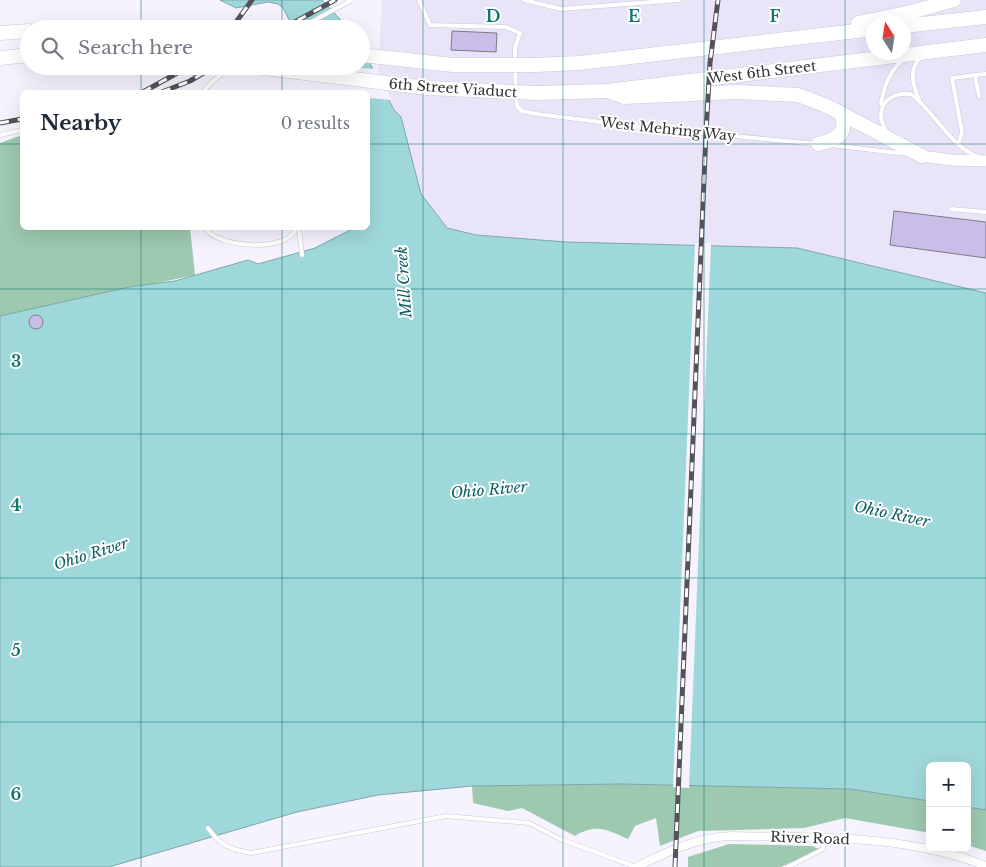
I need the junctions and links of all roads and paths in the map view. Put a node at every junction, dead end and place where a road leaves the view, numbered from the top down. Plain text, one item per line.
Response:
1 (352, 0) edge
2 (419, 0) edge
3 (524, 0) edge
4 (679, 0) edge
5 (954, 0) edge
6 (986, 17) edge
7 (314, 20) edge
8 (911, 25) edge
9 (866, 30) edge
10 (20, 32) edge
11 (0, 33) edge
12 (807, 36) junction
13 (986, 45) edge
14 (923, 53) junction
15 (911, 54) edge
16 (20, 56) edge
17 (370, 56) edge
18 (0, 58) edge
19 (866, 60) edge
20 (902, 60) edge
21 (985, 74) edge
22 (220, 75) edge
23 (322, 75) edge
24 (975, 75) junction
25 (205, 90) edge
26 (607, 91) junction
27 (537, 93) joint
28 (979, 96) dead end
29 (920, 101) junction
30 (880, 110) junction
31 (842, 115) junction
32 (20, 130) edge
33 (0, 135) edge
34 (818, 144) junction
35 (898, 144) junction
36 (958, 145) junction
37 (922, 156) junction
38 (986, 160) edge
39 (951, 209) dead end
40 (986, 212) edge
41 (208, 230) edge
42 (296, 230) edge
43 (297, 230) edge
44 (302, 255) dead end
45 (208, 828) dead end
46 (824, 838) junction
47 (986, 866) edge
48 (636, 867) edge
49 (788, 867) edge

1 - 7 lane
2 - 34 lane, West Mehring Way
3 - 4 lane
5 - 12 highway
6 - 8 highway
9 - 12 highway
10 - 11 highway
12 - 17 highway, 6th Street Viaduct, bridge
13 - 14 highway, West 6th Street
14 - 15 highway, West 6th Street
14 - 29 lane
16 - 18 highway
19 - 26 highway, West 6th Street
20 - 30 lane
21 - 24 lane
22 - 25 lane
23 - 27 highway, 6th Street Viaduct, bridge
24 - 28 lane
24 - 36 lane
26 - 27 highway, West 6th Street
26 - 31 highway
29 - 30 lane
29 - 36 lane
30 - 35 lane
31 - 34 highway
31 - 35 highway
32 - 33 lane
34 - 37 lane, West Mehring Way
35 - 37 highway
36 - 38 lane
37 - 38 main road, West Mehring Way
39 - 40 lane
41 - 42 lane
43 - 44 lane
45 - 48 lane
46 - 47 street, River Road
46 - 48 street, River Road
46 - 49 lane

